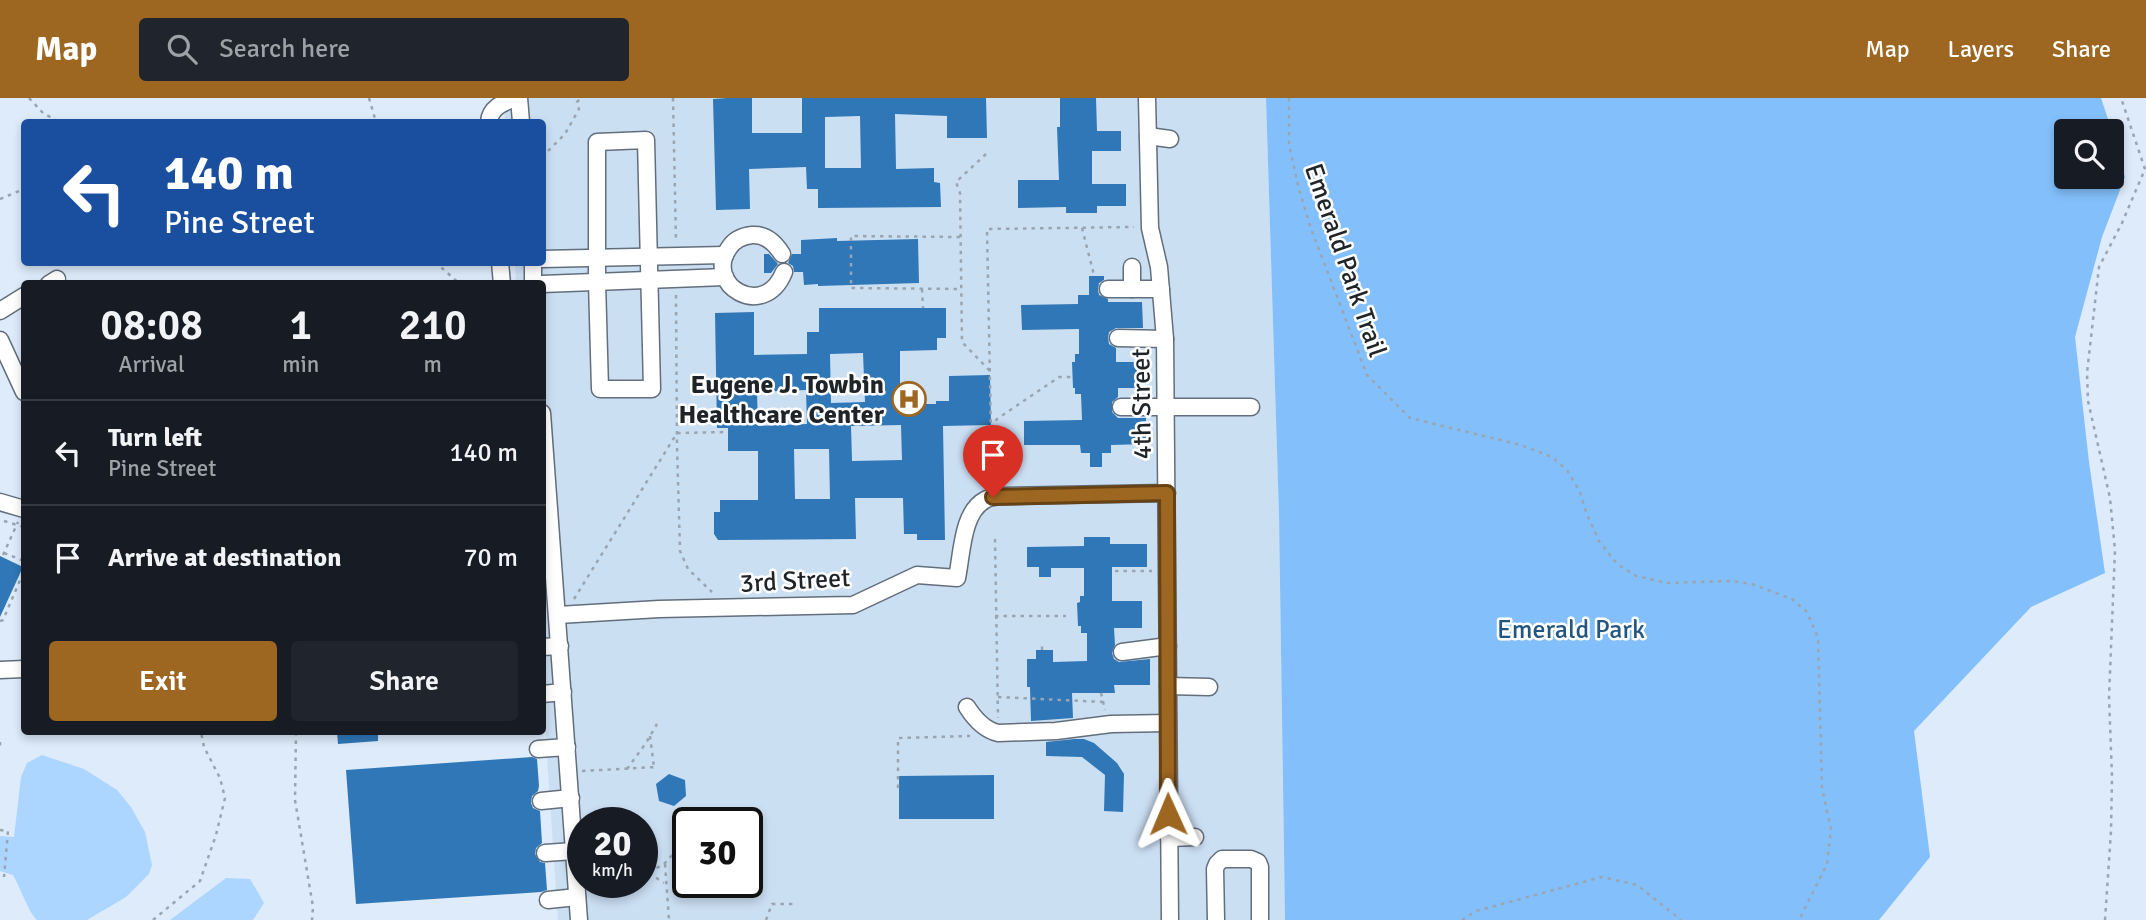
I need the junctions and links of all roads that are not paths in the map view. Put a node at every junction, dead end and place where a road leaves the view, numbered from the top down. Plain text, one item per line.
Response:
1 (517, 98) edge
2 (1147, 98) edge
3 (490, 119) edge
4 (520, 119) edge
5 (1148, 136) junction
6 (1170, 139) dead end
7 (782, 254) dead end
8 (725, 255) junction
9 (650, 256) junction
10 (597, 258) junction
11 (546, 260) edge
12 (1132, 267) dead end
13 (784, 272) dead end
14 (725, 277) junction
15 (650, 281) junction
16 (597, 282) junction
17 (546, 284) edge
18 (1108, 289) dead end
19 (1132, 289) junction
20 (1161, 289) junction
21 (21, 298) edge
22 (0, 311) edge
23 (1118, 338) dead end
24 (1165, 338) junction
25 (0, 340) edge
26 (21, 386) edge
27 (1166, 406) junction
28 (1121, 407) dead end
29 (1251, 407) dead end
30 (546, 478) edge
31 (1167, 493) junction
32 (0, 502) edge
33 (21, 508) edge
34 (558, 615) junction
35 (560, 646) junction
36 (1168, 646) junction
37 (546, 647) edge
38 (1122, 652) dead end
39 (21, 669) edge
40 (0, 670) edge
41 (1168, 686) junction
42 (1209, 687) dead end
43 (563, 692) junction
44 (546, 694) edge
45 (967, 707) dead end
46 (1168, 723) junction
47 (567, 747) junction
48 (538, 749) dead end
49 (570, 798) junction
50 (541, 801) dead end
51 (571, 807) edge
52 (1195, 837) dead end
53 (1169, 838) junction
54 (567, 851) edge
55 (545, 853) dead end
56 (567, 897) edge
57 (582, 898) edge
58 (548, 900) dead end
59 (579, 920) edge
60 (1170, 920) edge
61 (1216, 920) edge
62 (1260, 920) edge

1 - 3 street
1 - 4 street
2 - 5 street, 4th Street
5 - 6 street
5 - 20 street, 4th Street
7 - 8 street
8 - 9 street
8 - 14 street
9 - 10 street
9 - 10 street
9 - 15 street
10 - 11 street
10 - 16 street
12 - 19 street
13 - 14 street
14 - 15 street
15 - 16 street
15 - 16 street
16 - 17 street
18 - 19 street
19 - 20 street
20 - 24 street, 4th Street
21 - 22 street
23 - 24 street
24 - 27 street, 4th Street
25 - 26 street
27 - 28 street
27 - 29 street
27 - 31 street, 4th Street
30 - 34 street
31 - 34 street, 3rd Street
31 - 36 street, 4th Street
32 - 33 street
34 - 35 street
35 - 37 street
35 - 43 street
36 - 38 street
36 - 41 street, 4th Street
39 - 40 street
41 - 42 street
41 - 46 street, 4th Street
43 - 44 street
43 - 47 street
45 - 46 street
46 - 53 street, 4th Street
47 - 48 street
47 - 49 street
49 - 50 street
49 - 51 street
52 - 53 street
53 - 60 street, 4th Street
54 - 55 street
56 - 58 street
57 - 59 street
61 - 62 street

